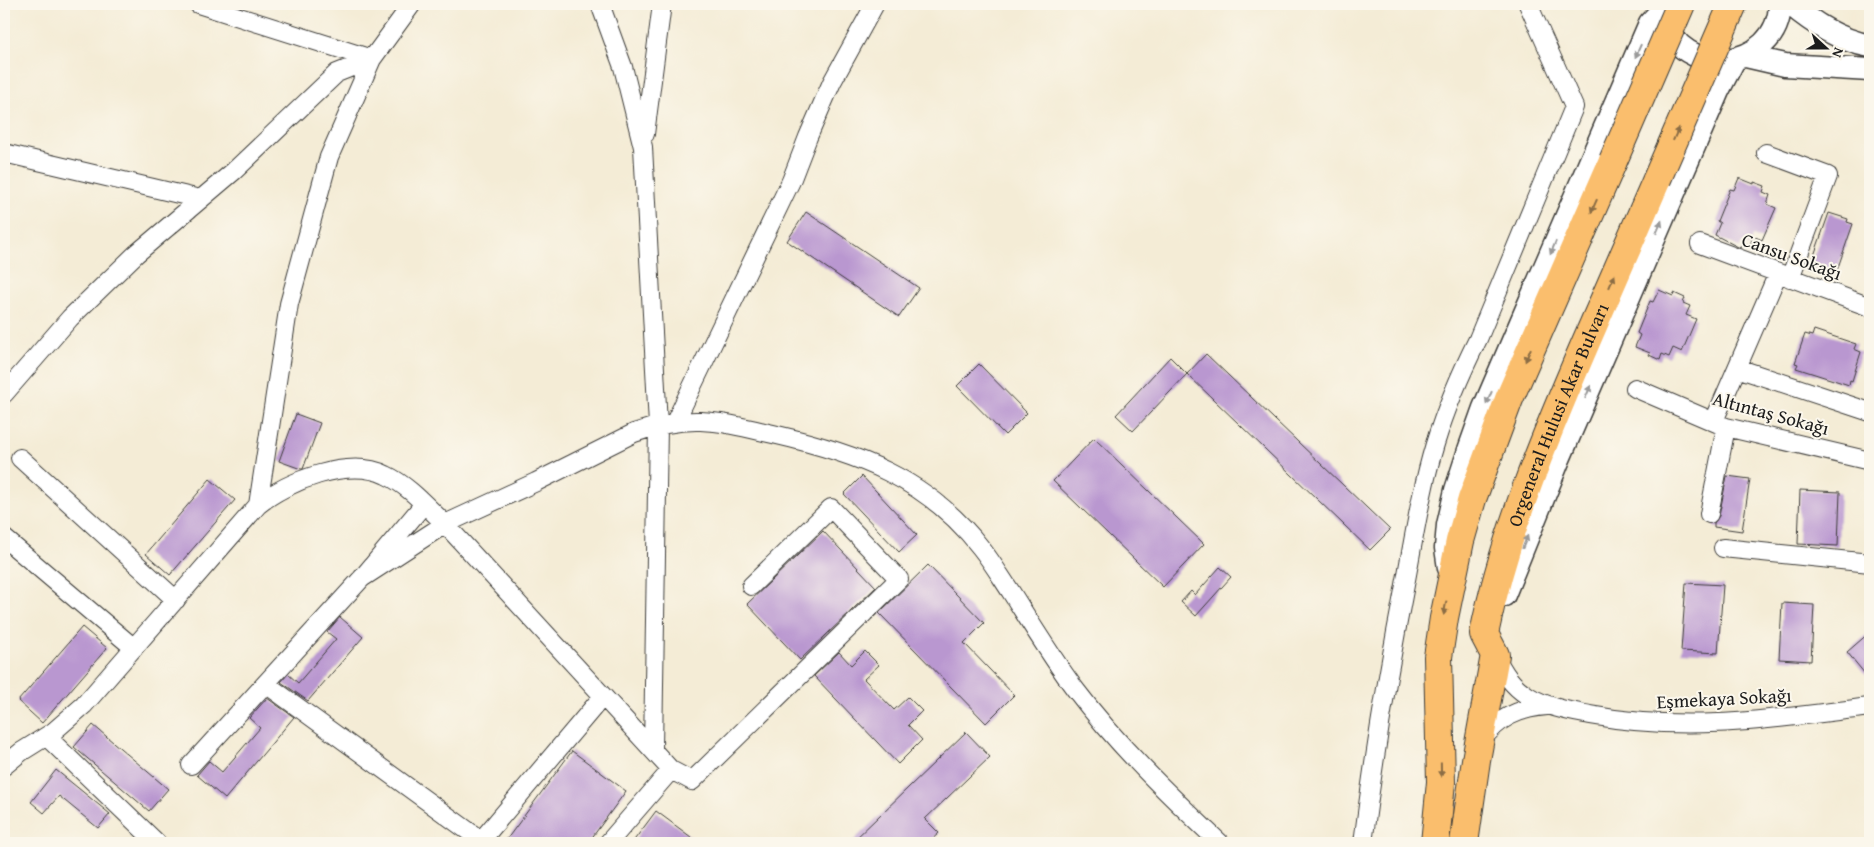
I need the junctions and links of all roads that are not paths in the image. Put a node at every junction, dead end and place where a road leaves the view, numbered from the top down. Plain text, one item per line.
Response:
1 (198, 4) edge
2 (412, 4) edge
3 (600, 4) edge
4 (662, 4) edge
5 (875, 4) edge
6 (1528, 4) edge
7 (1733, 4) edge
8 (1780, 4) edge
9 (1790, 4) edge
10 (1669, 6) edge
11 (1870, 46) edge
12 (1740, 58) junction
13 (372, 60) junction
14 (1870, 70) edge
15 (643, 147) junction
16 (4, 153) edge
17 (1766, 153) dead end
18 (200, 199) junction
19 (1700, 244) dead end
20 (1784, 275) junction
21 (1870, 307) edge
22 (1737, 368) junction
23 (1635, 388) dead end
24 (4, 394) edge
25 (1870, 412) edge
26 (666, 423) junction
27 (1720, 424) junction
28 (20, 458) dead end
29 (1870, 461) edge
30 (424, 504) junction
31 (258, 505) junction
32 (1710, 514) dead end
33 (445, 524) junction
34 (4, 538) edge
35 (1723, 548) dead end
36 (1870, 563) edge
37 (362, 578) junction
38 (1451, 579) junction
39 (751, 586) dead end
40 (176, 600) junction
41 (1490, 645) junction
42 (134, 648) junction
43 (266, 684) junction
44 (603, 696) junction
45 (1550, 706) junction
46 (1870, 707) edge
47 (47, 737) junction
48 (1478, 746) junction
49 (653, 750) junction
50 (191, 765) dead end
51 (4, 766) edge
52 (671, 770) junction
53 (481, 842) edge
54 (157, 843) edge
55 (608, 843) edge
56 (1220, 843) edge
57 (1363, 843) edge
58 (1435, 843) edge
59 (1464, 843) edge

1 - 13 street
2 - 13 street
3 - 15 street
4 - 15 street
5 - 26 street
6 - 57 street
41 -> 7 main road, Orgeneral Hulusi Akar Bulvarı, bridge
8 - 12 street
9 - 11 street
10 - 12 street
10 -> 38 main road, bridge
10 -> 38 street
12 - 14 street
41 -> 12 street
13 - 18 street
13 - 31 street
15 - 26 street
16 - 18 street
17 - 20 street
18 - 24 street
19 - 20 street, Cansu Sokağı
20 - 21 street, Cansu Sokağı
20 - 22 street
22 - 25 street
22 - 27 street
23 - 27 street, Altıntaş Sokağı
26 - 33 street
26 - 49 street
26 - 56 street
27 - 29 street, Altıntaş Sokağı
27 - 32 street
28 - 40 street
30 - 31 street
30 - 33 street
30 - 37 street
31 - 40 street
33 - 37 street
33 - 44 street
34 - 42 street
35 - 36 street
37 - 43 street
38 -> 58 main road
39 - 52 street
40 - 42 street
41 - 45 street
41 - 48 main road, Orgeneral Hulusi Akar Bulvarı
42 - 47 street
43 - 50 street
43 - 53 street
44 - 49 street
44 - 53 street
45 - 46 street, Eşmekaya Sokağı
45 - 48 street
47 - 51 street
47 - 54 street
48 - 59 main road, Orgeneral Hulusi Akar Bulvarı
49 - 52 street
52 - 55 street

